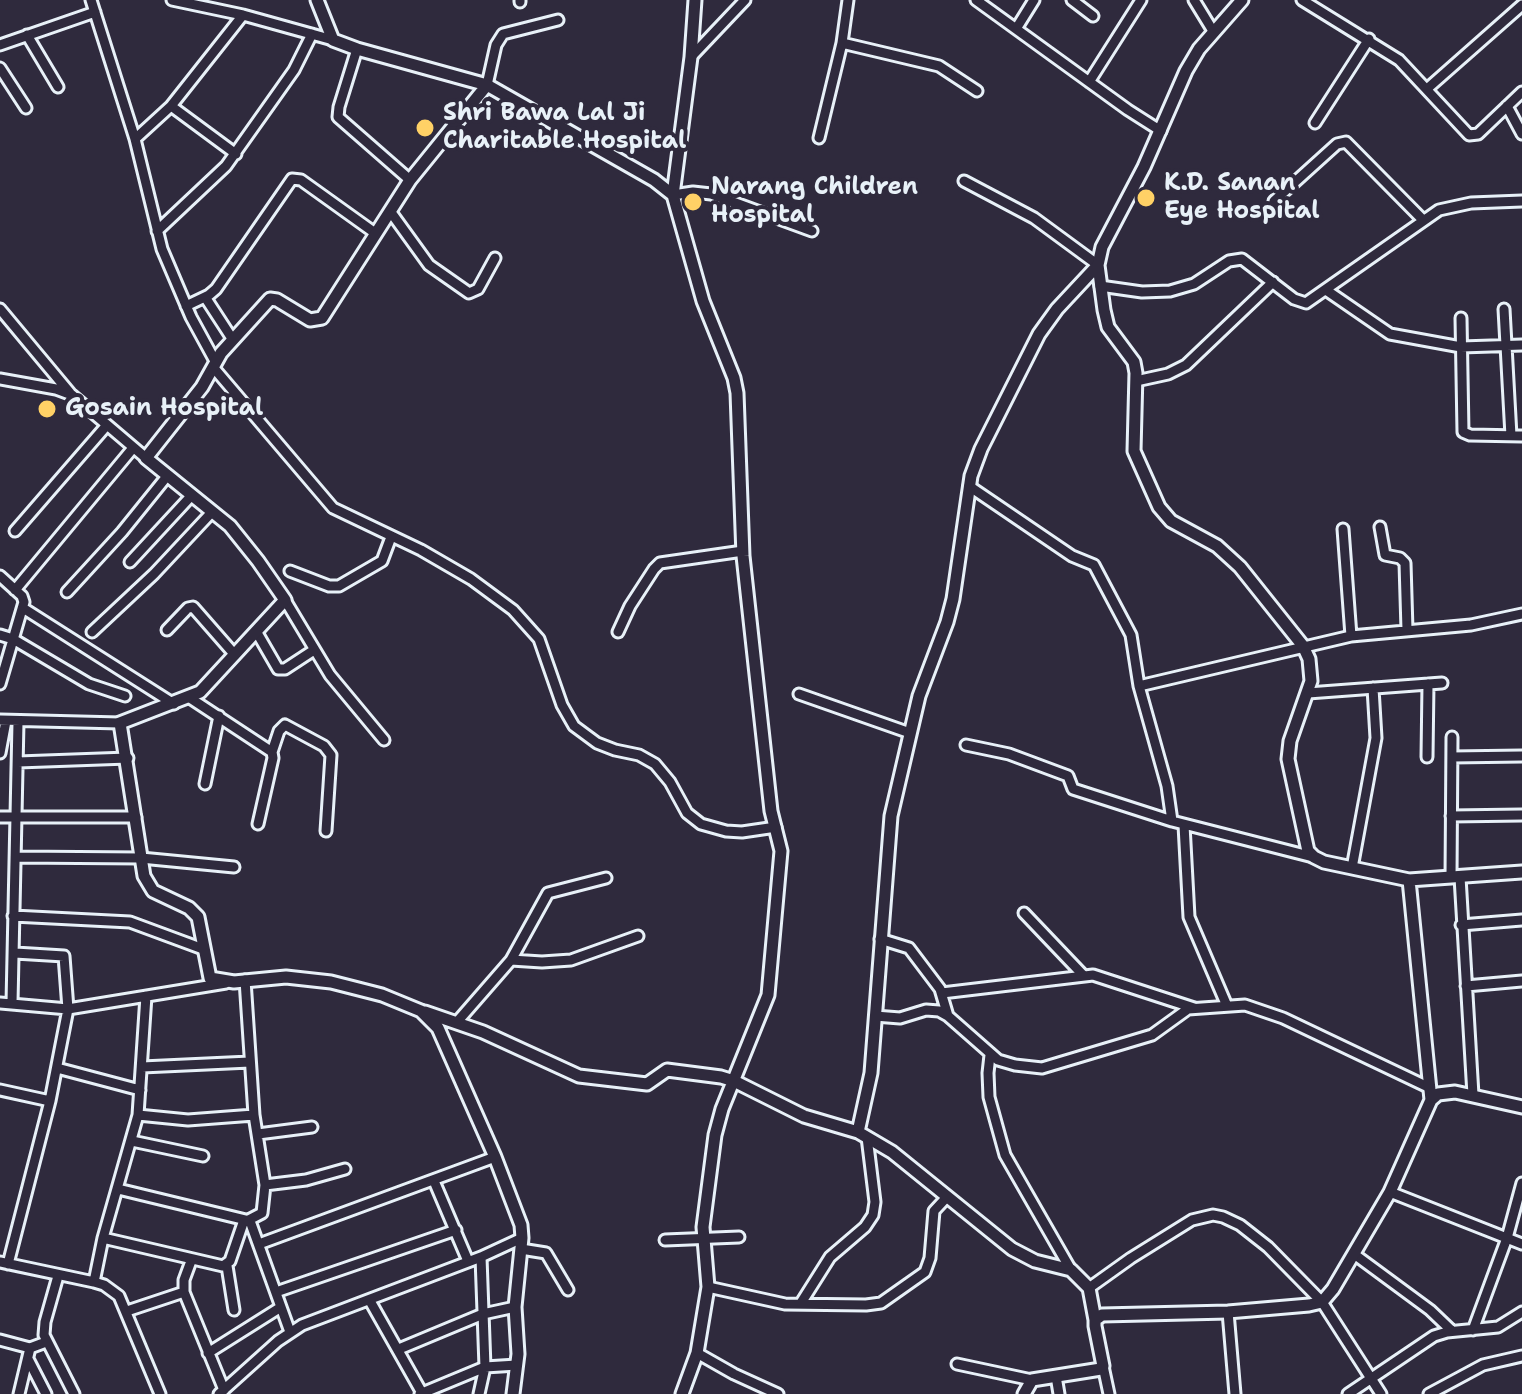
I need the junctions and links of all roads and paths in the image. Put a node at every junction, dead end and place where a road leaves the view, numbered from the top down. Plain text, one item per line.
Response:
1 (91, 0) edge
2 (172, 0) edge
3 (317, 0) edge
4 (695, 0) edge
5 (745, 0) edge
6 (848, 0) edge
7 (976, 0) edge
8 (1034, 0) edge
9 (1072, 0) edge
10 (1141, 0) edge
11 (1194, 0) edge
12 (1242, 0) edge
13 (1302, 0) edge
14 (1521, 9) edge
15 (95, 12) junction
16 (243, 15) junction
17 (1093, 16) dead end
18 (558, 20) dead end
19 (1016, 29) junction
20 (1213, 31) junction
21 (312, 34) junction
22 (27, 35) junction
23 (1369, 39) junction
24 (333, 40) junction
25 (842, 43) junction
26 (0, 45) edge
27 (357, 49) junction
28 (691, 57) junction
29 (0, 68) edge
30 (1089, 82) junction
31 (487, 85) junction
32 (58, 87) dead end
33 (1428, 88) junction
34 (977, 91) dead end
35 (1522, 92) edge
36 (171, 106) junction
37 (1507, 106) junction
38 (26, 108) dead end
39 (1315, 123) dead end
40 (1161, 131) junction
41 (1522, 134) edge
42 (819, 138) dead end
43 (135, 139) junction
44 (236, 154) junction
45 (410, 180) junction
46 (964, 181) dead end
47 (673, 195) junction
48 (1274, 201) dead end
49 (1522, 201) edge
50 (390, 211) junction
51 (1423, 220) junction
52 (157, 231) junction
53 (812, 231) dead end
54 (375, 233) junction
55 (495, 258) dead end
56 (1098, 265) junction
57 (1273, 282) junction
58 (1100, 286) junction
59 (1326, 290) junction
60 (205, 297) junction
61 (186, 306) junction
62 (0, 309) edge
63 (1504, 309) dead end
64 (1461, 318) dead end
65 (233, 340) junction
66 (1522, 345) edge
67 (1506, 346) junction
68 (1461, 347) junction
69 (214, 364) junction
70 (0, 379) edge
71 (1136, 381) junction
72 (72, 395) junction
73 (107, 425) junction
74 (1511, 436) junction
75 (1522, 436) edge
76 (133, 448) junction
77 (146, 458) junction
78 (168, 475) junction
79 (969, 486) junction
80 (192, 495) junction
81 (212, 512) junction
82 (1380, 527) dead end
83 (1343, 529) dead end
84 (15, 531) dead end
85 (391, 537) junction
86 (743, 551) junction
87 (130, 562) dead end
88 (290, 571) dead end
89 (0, 576) edge
90 (15, 590) junction
91 (67, 592) dead end
92 (285, 600) junction
93 (23, 608) junction
94 (1522, 614) edge
95 (167, 630) dead end
96 (1407, 630) junction
97 (256, 631) junction
98 (92, 632) dead end
99 (618, 632) dead end
100 (0, 635) edge
101 (1351, 636) junction
102 (13, 639) junction
103 (1303, 646) junction
104 (314, 650) junction
105 (235, 655) junction
106 (4, 659) edge
107 (1442, 683) dead end
108 (0, 684) edge
109 (1428, 684) junction
110 (1139, 686) junction
111 (1373, 688) junction
112 (1308, 693) junction
113 (799, 694) dead end
114 (125, 696) dead end
115 (190, 698) junction
116 (174, 704) junction
117 (219, 716) junction
118 (3, 720) edge
119 (18, 722) junction
120 (120, 723) junction
121 (910, 733) junction
122 (1452, 737) dead end
123 (384, 740) dead end
124 (966, 745) dead end
125 (272, 752) junction
126 (0, 753) edge
127 (1522, 756) edge
128 (1427, 757) dead end
129 (1452, 757) junction
130 (128, 758) junction
131 (18, 762) junction
132 (205, 784) dead end
133 (1522, 815) edge
134 (1451, 816) junction
135 (0, 817) edge
136 (136, 817) junction
137 (16, 818) junction
138 (1172, 821) junction
139 (258, 824) dead end
140 (1184, 825) junction
141 (776, 827) junction
142 (326, 831) dead end
143 (16, 857) junction
144 (1314, 857) junction
145 (141, 858) junction
146 (234, 867) dead end
147 (1352, 868) junction
148 (1522, 872) edge
149 (1455, 877) junction
150 (606, 878) dead end
151 (1409, 880) junction
152 (1024, 913) dead end
153 (13, 916) junction
154 (1522, 920) edge
155 (1461, 925) junction
156 (638, 936) dead end
157 (880, 939) junction
158 (203, 949) junction
159 (15, 953) junction
160 (511, 960) junction
161 (1083, 975) junction
162 (240, 981) junction
163 (1522, 981) edge
164 (1466, 986) junction
165 (942, 993) junction
166 (146, 996) junction
167 (0, 1003) edge
168 (12, 1003) junction
169 (1227, 1006) junction
170 (1194, 1008) junction
171 (68, 1009) junction
172 (421, 1011) junction
173 (875, 1016) junction
174 (948, 1016) junction
175 (457, 1022) junction
176 (990, 1055) junction
177 (250, 1062) junction
178 (142, 1067) junction
179 (57, 1068) junction
180 (734, 1081) junction
181 (0, 1090) edge
182 (140, 1090) junction
183 (1430, 1094) junction
184 (1473, 1095) junction
185 (50, 1101) junction
186 (1522, 1107) edge
187 (138, 1115) junction
188 (254, 1115) junction
189 (312, 1127) dead end
190 (258, 1134) junction
191 (863, 1134) junction
192 (132, 1141) junction
193 (203, 1156) dead end
194 (495, 1157) junction
195 (345, 1169) dead end
196 (434, 1181) junction
197 (1522, 1183) edge
198 (265, 1185) junction
199 (118, 1189) junction
200 (1390, 1192) junction
201 (947, 1197) junction
202 (250, 1221) junction
203 (456, 1230) junction
204 (703, 1237) junction
205 (739, 1237) dead end
206 (103, 1238) junction
207 (1507, 1238) junction
208 (665, 1240) dead end
209 (521, 1243) junction
210 (259, 1244) junction
211 (1522, 1244) edge
212 (1354, 1254) junction
213 (481, 1257) junction
214 (191, 1261) junction
215 (468, 1261) junction
216 (4, 1263) edge
217 (227, 1266) junction
218 (1071, 1270) junction
219 (58, 1276) junction
220 (94, 1282) junction
221 (708, 1287) junction
222 (1089, 1288) junction
223 (568, 1290) dead end
224 (184, 1292) junction
225 (276, 1292) junction
226 (370, 1301) junction
227 (1322, 1302) junction
228 (801, 1303) junction
229 (281, 1307) junction
230 (515, 1307) junction
231 (234, 1310) dead end
232 (127, 1311) junction
233 (1228, 1312) junction
234 (1522, 1312) edge
235 (483, 1314) junction
236 (1095, 1320) junction
237 (1473, 1330) junction
238 (1452, 1331) junction
239 (290, 1332) junction
240 (0, 1340) edge
241 (46, 1342) junction
242 (399, 1349) junction
243 (208, 1353) junction
244 (697, 1353) junction
245 (29, 1354) junction
246 (1522, 1356) edge
247 (957, 1364) dead end
248 (517, 1365) junction
249 (1103, 1366) junction
250 (485, 1367) junction
251 (1056, 1376) junction
252 (1372, 1378) junction
253 (1032, 1380) junction
254 (221, 1392) edge
255 (421, 1393) edge
256 (19, 1394) edge
257 (46, 1394) edge
258 (74, 1394) edge
259 (160, 1394) edge
260 (479, 1394) edge
261 (513, 1394) edge
262 (682, 1394) edge
263 (778, 1394) edge
264 (1024, 1394) edge
265 (1059, 1394) edge
266 (1109, 1394) edge
267 (1235, 1394) edge
268 (1348, 1394) edge
269 (1381, 1394) edge
270 (1429, 1394) edge

1 - 15 street
2 - 16 street
3 - 24 street
4 - 28 street
5 - 28 street
6 - 25 street
7 - 19 street
8 - 19 street
9 - 17 street
10 - 30 street
11 - 20 street
12 - 20 street
13 - 23 street
14 - 33 street
15 - 22 street
15 - 43 street
16 - 21 street
16 - 36 street
18 - 31 street
19 - 30 street
20 - 40 street
21 - 24 street
21 - 44 street
22 - 26 street
22 - 32 street
23 - 33 street
23 - 39 street
24 - 27 street
25 - 34 street
25 - 42 street
27 - 31 street
27 - 45 street
28 - 47 street
29 - 38 street
30 - 40 street
31 - 45 street
31 - 47 street
33 - 37 street
35 - 37 street
36 - 43 street
36 - 44 street
37 - 41 street
40 - 56 street
43 - 52 street
44 - 52 street
45 - 50 street
46 - 56 street
47 - 53 street
47 - 86 street
48 - 51 street
49 - 51 street
50 - 54 street
50 - 55 street
51 - 59 street
52 - 61 street
54 - 60 street
54 - 65 street
56 - 58 street
56 - 79 street
57 - 58 street
57 - 59 street
57 - 71 street
58 - 71 street
59 - 68 street
60 - 61 street
60 - 65 street
61 - 69 street
62 - 72 street
63 - 67 street
64 - 68 street
65 - 69 street
66 - 67 street
67 - 68 street
67 - 74 street
68 - 74 street
69 - 77 street
69 - 85 street
70 - 72 street
71 - 103 street
72 - 73 street
73 - 76 street
73 - 84 street
74 - 75 street
76 - 77 street
76 - 90 street
77 - 78 street
78 - 80 street
78 - 91 street
79 - 110 street
79 - 121 street
80 - 81 street
80 - 87 street
81 - 92 street
81 - 98 street
82 - 96 street
83 - 101 street
85 - 88 street
85 - 141 street
86 - 99 street
86 - 141 street
89 - 90 street
90 - 93 street
92 - 97 street
92 - 104 street
93 - 102 street
93 - 116 street
94 - 96 street
95 - 105 street
96 - 101 street
97 - 104 street
97 - 105 street
100 - 102 street
101 - 103 street
102 - 106 street
102 - 114 street
103 - 110 street
103 - 112 street
104 - 123 street
105 - 115 street
106 - 108 street
107 - 109 street
109 - 111 street
109 - 128 street
110 - 138 street
111 - 112 street
111 - 147 street
112 - 144 street
113 - 121 street
115 - 116 street
115 - 117 street
116 - 120 street
117 - 125 street
117 - 132 street
118 - 119 street
118 - 126 street
119 - 120 street
119 - 131 street
120 - 130 street
121 - 157 street
122 - 129 street
124 - 138 street
125 - 139 street
125 - 142 street
127 - 129 street
129 - 134 street
130 - 131 street
130 - 136 street
131 - 137 street
133 - 134 street
134 - 149 street
135 - 137 street
136 - 137 street
136 - 145 street
137 - 143 street
138 - 140 street
140 - 144 street
140 - 169 street
141 - 180 street
143 - 145 street
143 - 153 street
144 - 147 street
145 - 146 street
145 - 158 street
147 - 151 street
148 - 149 street
149 - 151 street
149 - 155 street
150 - 160 street
151 - 183 street
152 - 161 street
153 - 158 street
153 - 159 street
154 - 155 street
155 - 164 street
156 - 160 street
157 - 165 street
157 - 173 street
158 - 162 street
159 - 168 street
159 - 171 street
160 - 175 street
161 - 165 street
161 - 170 street
162 - 166 street
162 - 172 street
162 - 177 street
163 - 164 street
164 - 184 street
165 - 174 street
166 - 171 street
166 - 178 street
167 - 168 street
168 - 171 street
169 - 170 street
169 - 183 street
170 - 176 street
171 - 179 street
172 - 175 street
172 - 194 street
173 - 174 street
173 - 191 street
174 - 176 street
175 - 180 street
176 - 218 street
177 - 178 street
177 - 188 street
178 - 182 street
179 - 182 street
179 - 185 street
180 - 191 street
180 - 204 street
181 - 185 street
182 - 187 street
183 - 184 street
183 - 200 street
184 - 186 street
185 - 216 street
187 - 188 street
187 - 192 street
188 - 190 street
189 - 190 street
190 - 198 street
191 - 201 street
191 - 228 street
192 - 193 street
192 - 199 street
194 - 196 street
194 - 209 street
195 - 198 street
196 - 203 street
196 - 210 street
197 - 207 street
198 - 202 street
199 - 202 street
199 - 206 street
200 - 207 street
200 - 212 street
201 - 218 street
201 - 228 street
202 - 210 street
202 - 217 street
203 - 215 street
203 - 225 street
204 - 205 street
204 - 208 street
204 - 221 street
206 - 214 street
206 - 220 street
207 - 211 street
207 - 237 street
209 - 213 street
209 - 223 street
209 - 230 street
210 - 225 street
212 - 227 street
212 - 238 street
213 - 215 street
213 - 235 street
214 - 217 street
214 - 224 street
215 - 226 street
216 - 219 street
217 - 231 street
218 - 222 street
219 - 220 street
219 - 241 street
220 - 232 street
221 - 228 street
221 - 244 street
222 - 227 street
222 - 236 street
224 - 232 street
224 - 243 street
225 - 229 street
226 - 239 street
226 - 242 street
227 - 233 street
227 - 252 street
229 - 239 street
229 - 243 street
230 - 235 street
230 - 248 street
232 - 259 street
233 - 236 street
233 - 267 street
234 - 237 street
235 - 242 street
235 - 250 street
236 - 249 street
237 - 238 street
238 - 252 street
239 - 254 street
240 - 245 street
241 - 245 street
241 - 258 street
242 - 255 street
243 - 254 street
244 - 262 street
244 - 263 street
245 - 256 street
245 - 257 street
246 - 270 street
247 - 253 street
248 - 250 street
248 - 261 street
249 - 251 street
249 - 266 street
250 - 255 street
250 - 260 street
251 - 253 street
251 - 265 street
252 - 268 street
252 - 269 street
253 - 264 street

